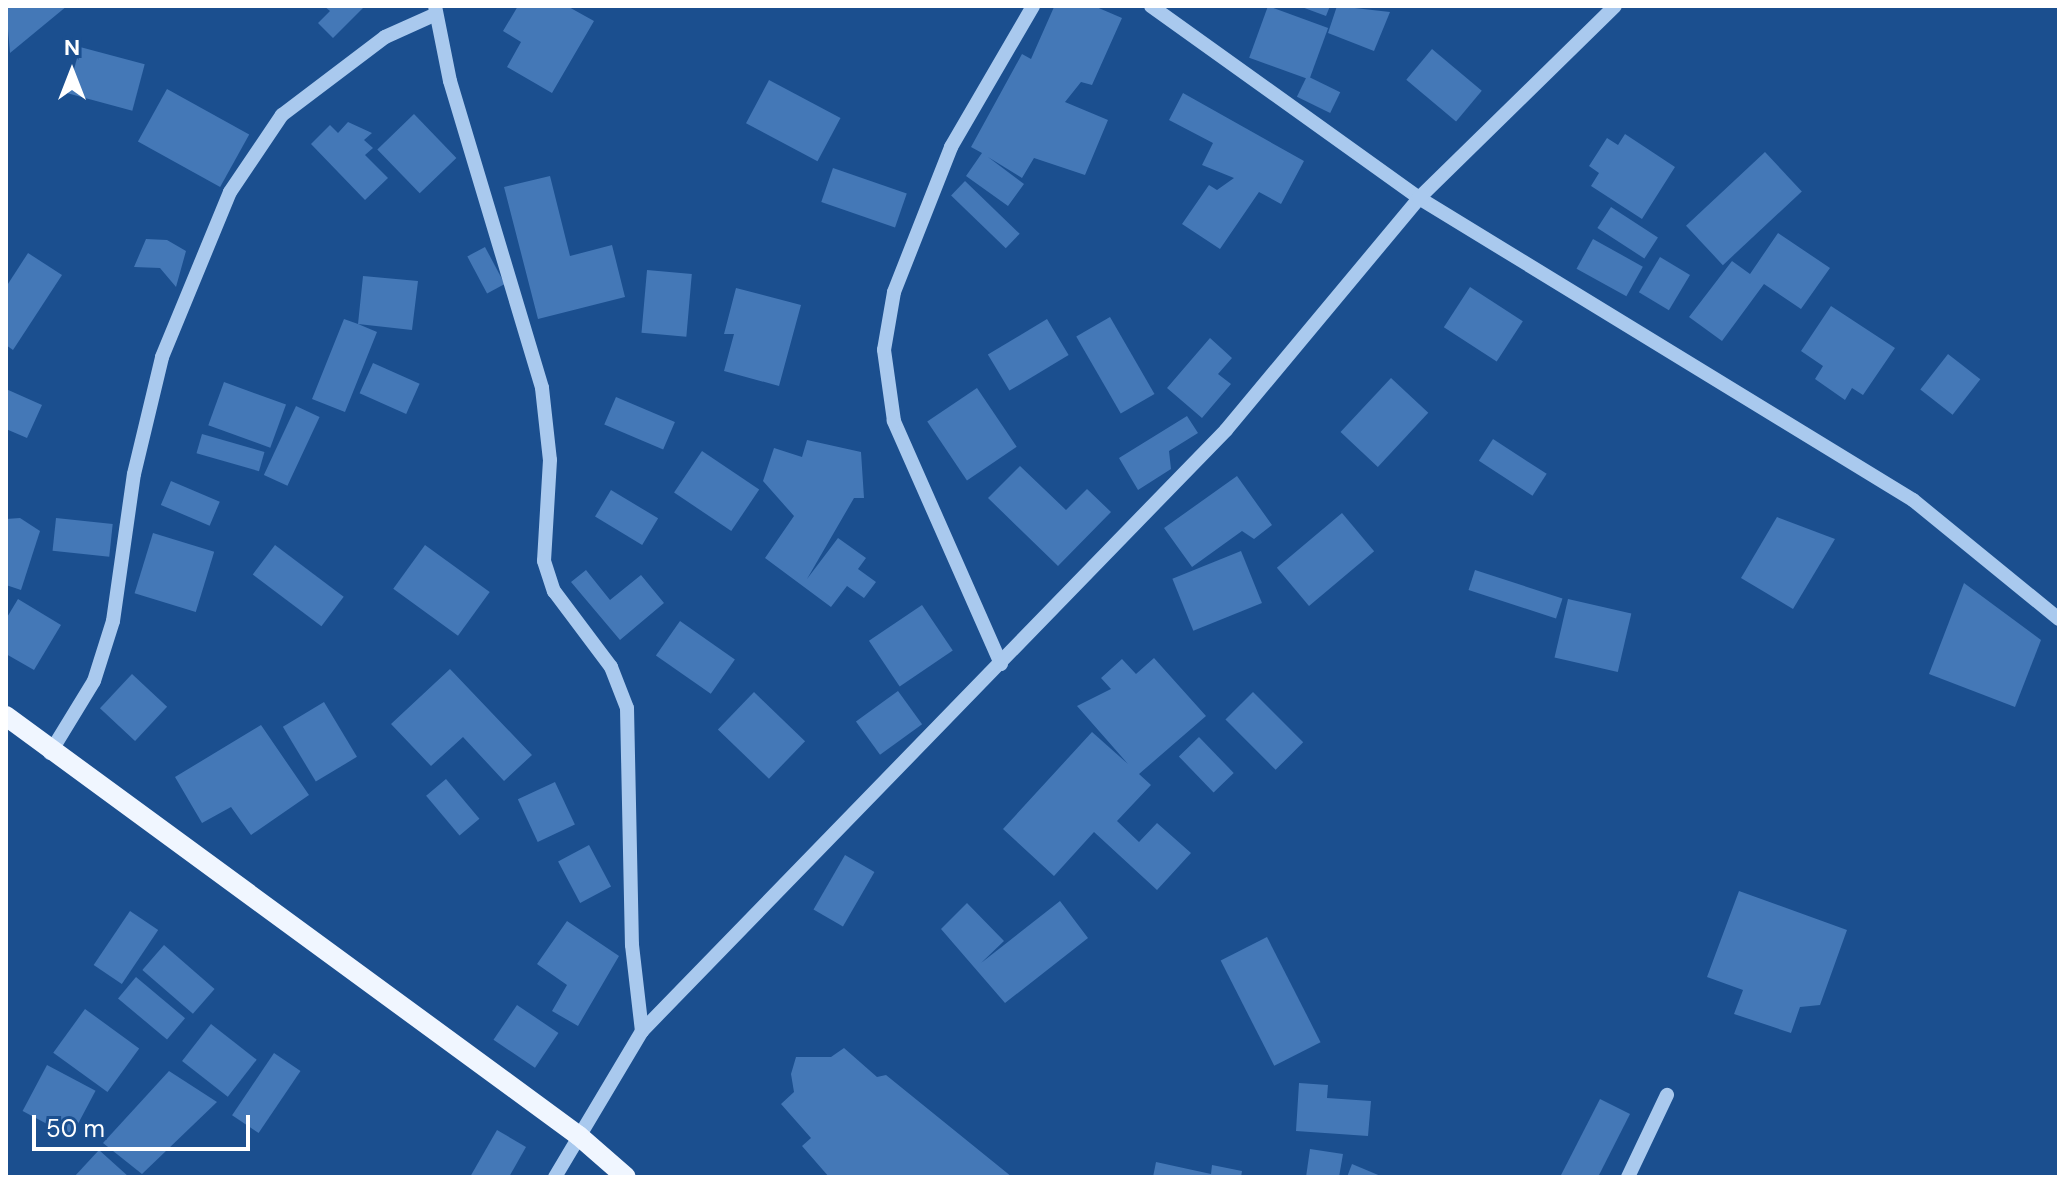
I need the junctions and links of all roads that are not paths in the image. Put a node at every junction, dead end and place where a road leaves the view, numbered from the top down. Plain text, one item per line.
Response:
1 (1033, 6) edge
2 (1151, 6) edge
3 (1615, 6) edge
4 (434, 10) edge
5 (1419, 198) junction
6 (2059, 619) edge
7 (1001, 664) junction
8 (6, 716) edge
9 (50, 753) junction
10 (642, 1031) junction
11 (1667, 1095) dead end
12 (579, 1136) junction
13 (555, 1177) edge
14 (626, 1177) edge
15 (1628, 1177) edge

1 - 7 street
2 - 5 street
3 - 5 street
4 - 9 street
4 - 10 street
5 - 6 street
5 - 7 street
7 - 10 street
8 - 9 main road
9 - 12 main road
10 - 12 street
11 - 15 street
12 - 13 street
12 - 14 main road

